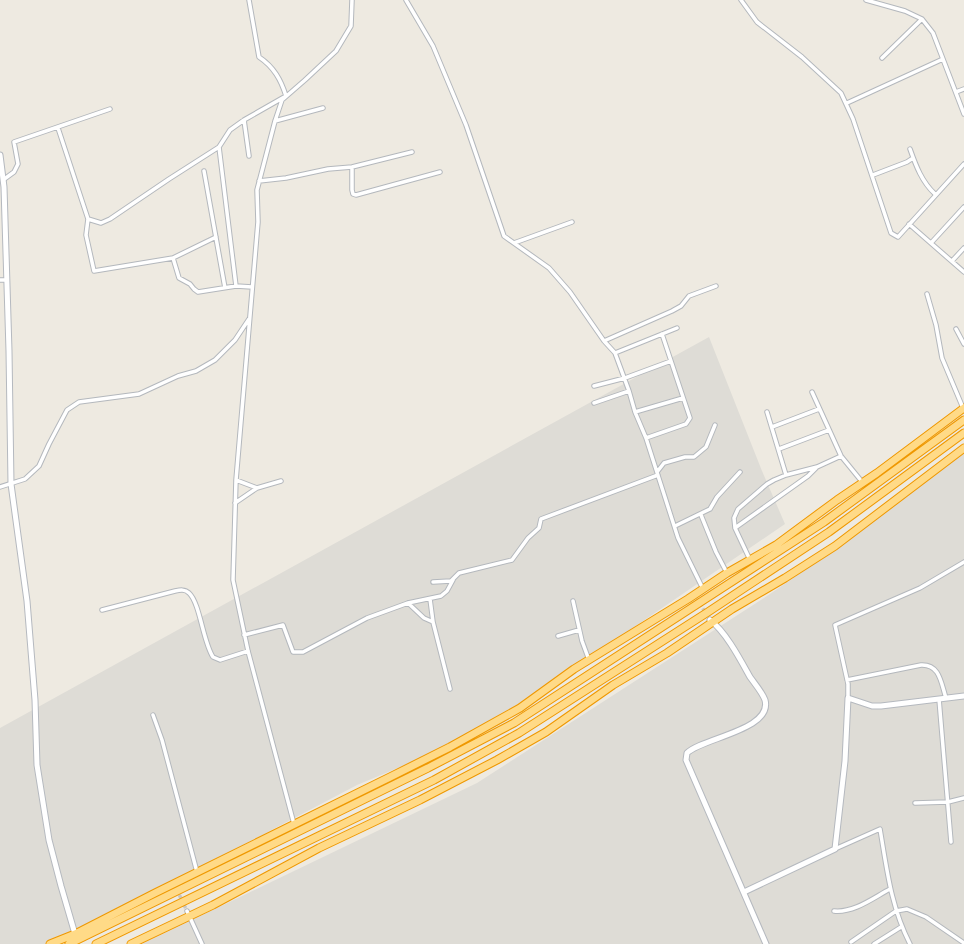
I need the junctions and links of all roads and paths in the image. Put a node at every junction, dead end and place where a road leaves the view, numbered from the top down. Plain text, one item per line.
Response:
1 (249, 0) edge
2 (352, 0) edge
3 (406, 0) edge
4 (741, 0) edge
5 (866, 0) edge
6 (922, 19) junction
7 (882, 58) dead end
8 (943, 59) junction
9 (964, 90) edge
10 (956, 92) junction
11 (286, 96) junction
12 (847, 103) junction
13 (323, 108) dead end
14 (110, 109) dead end
15 (964, 114) edge
16 (244, 120) junction
17 (275, 121) junction
18 (58, 128) junction
19 (218, 147) junction
20 (910, 149) dead end
21 (412, 152) dead end
22 (0, 155) edge
23 (249, 156) dead end
24 (913, 158) junction
25 (964, 164) edge
26 (352, 167) junction
27 (204, 171) dead end
28 (440, 172) dead end
29 (873, 175) junction
30 (3, 180) junction
31 (259, 181) junction
32 (936, 194) junction
33 (964, 207) edge
34 (88, 219) junction
35 (572, 222) dead end
36 (909, 224) junction
37 (216, 237) junction
38 (514, 243) junction
39 (931, 243) junction
40 (964, 248) edge
41 (173, 258) junction
42 (952, 261) junction
43 (964, 272) edge
44 (0, 280) edge
45 (6, 280) junction
46 (236, 286) junction
47 (716, 286) dead end
48 (252, 287) junction
49 (225, 288) junction
50 (927, 294) dead end
51 (249, 318) junction
52 (677, 328) dead end
53 (956, 329) dead end
54 (662, 334) junction
55 (604, 341) junction
56 (964, 344) edge
57 (615, 353) junction
58 (671, 361) junction
59 (624, 378) junction
60 (594, 386) dead end
61 (629, 391) junction
62 (812, 392) dead end
63 (683, 398) junction
64 (594, 403) dead end
65 (964, 408) edge
66 (819, 409) junction
67 (635, 412) junction
68 (767, 412) dead end
69 (964, 420) edge
70 (715, 425) dead end
71 (772, 427) junction
72 (829, 430) junction
73 (964, 433) edge
74 (646, 438) junction
75 (964, 448) edge
76 (779, 449) junction
77 (841, 456) junction
78 (817, 467) junction
79 (740, 472) dead end
80 (658, 473) junction
81 (786, 475) junction
82 (236, 480) junction
83 (281, 481) dead end
84 (863, 483) junction
85 (11, 484) junction
86 (0, 487) edge
87 (257, 488) junction
88 (235, 503) junction
89 (701, 515) junction
90 (675, 526) junction
91 (735, 528) junction
92 (750, 560) junction
93 (964, 562) edge
94 (727, 573) junction
95 (453, 579) junction
96 (433, 582) dead end
97 (703, 589) junction
98 (430, 599) junction
99 (573, 601) dead end
100 (408, 603) junction
101 (102, 610) dead end
102 (711, 621) junction
103 (433, 622) junction
104 (579, 630) junction
105 (244, 635) junction
106 (558, 636) dead end
107 (248, 651) junction
108 (589, 660) junction
109 (848, 680) junction
110 (450, 689) dead end
111 (964, 696) edge
112 (848, 698) junction
113 (946, 698) junction
114 (939, 699) junction
115 (153, 715) dead end
116 (964, 798) edge
117 (948, 802) junction
118 (915, 803) dead end
119 (294, 824) junction
120 (342, 825) junction
121 (346, 835) junction
122 (951, 842) dead end
123 (836, 849) junction
124 (197, 872) junction
125 (890, 889) junction
126 (744, 892) junction
127 (834, 910) dead end
128 (896, 911) junction
129 (188, 914) junction
130 (901, 927) junction
131 (75, 934) junction
132 (851, 942) dead end
133 (50, 944) edge
134 (69, 944) edge
135 (96, 944) edge
136 (131, 944) edge
137 (202, 944) edge
138 (766, 944) edge
139 (874, 944) edge
140 (910, 944) edge
141 (964, 944) edge

1 - 11 street
2 - 11 street
3 - 38 street
4 - 12 street
5 - 6 street
6 - 7 street
6 - 8 street
8 - 10 street
8 - 12 street
9 - 10 street
10 - 15 street
11 - 16 street
11 - 17 street
12 - 29 street
13 - 17 street
14 - 18 street
16 - 19 street
16 - 23 street
17 - 31 street
18 - 30 street
18 - 34 street
19 - 34 street
19 - 46 street
20 - 24 street
21 - 26 street
22 - 30 street
24 - 29 street
24 - 32 street
25 - 32 street
26 - 28 street
26 - 31 street
27 - 37 street
29 - 36 street
30 - 45 street
31 - 48 street
32 - 36 street
33 - 39 street
34 - 41 street
35 - 38 street
36 - 39 street
37 - 41 street
37 - 49 street
38 - 55 street
39 - 42 street
40 - 42 street
41 - 49 street
42 - 43 street
44 - 45 street
45 - 85 street
46 - 48 street
46 - 49 street
47 - 55 street
48 - 51 street
50 - 65 street
51 - 82 street
51 - 85 street
52 - 54 street
53 - 56 street
54 - 57 street
54 - 58 street
55 - 57 street
57 - 59 street
58 - 59 street
58 - 63 street
59 - 60 street
59 - 61 street
61 - 64 street
61 - 67 street
62 - 66 street
63 - 67 street
63 - 74 street
65 - 84 highway
66 - 71 street
66 - 72 street
67 - 74 street
68 - 71 street
69 - 134 highway
70 - 80 street
71 - 76 street
72 - 76 street
72 - 77 street
73 - 120 highway
74 - 80 street
75 - 102 highway
76 - 81 street
77 - 78 street
77 - 84 street
78 - 81 street
78 - 91 street
79 - 89 street
80 - 90 street
80 - 95 street
81 - 91 street
82 - 87 street
82 - 88 street
83 - 87 street
84 - 92 highway
85 - 86 street
85 - 131 street
87 - 88 street
88 - 105 street
89 - 90 street
89 - 94 street
90 - 97 street
91 - 92 street
92 - 94 highway
93 - 109 street
94 - 97 highway
95 - 96 street
95 - 98 street
97 - 108 highway
98 - 100 street
98 - 103 street
99 - 104 street
100 - 103 street
100 - 105 street
101 - 107 street
102 - 121 highway
102 - 126 street
103 - 110 street
104 - 106 street
104 - 108 street
105 - 107 street
107 - 119 street
108 - 119 highway
109 - 112 street
109 - 113 street
111 - 113 street
112 - 114 street
112 - 123 street
113 - 114 street
114 - 117 street
115 - 124 street
116 - 117 street
117 - 118 street
117 - 122 street
119 - 124 highway
120 - 121 highway
120 - 135 highway
121 - 129 highway
123 - 125 street
123 - 126 street
124 - 131 highway
125 - 127 street
125 - 128 street
126 - 138 street
128 - 130 street
128 - 132 street
128 - 141 street
129 - 136 highway
129 - 137 street
130 - 139 street
130 - 140 street
131 - 133 highway

